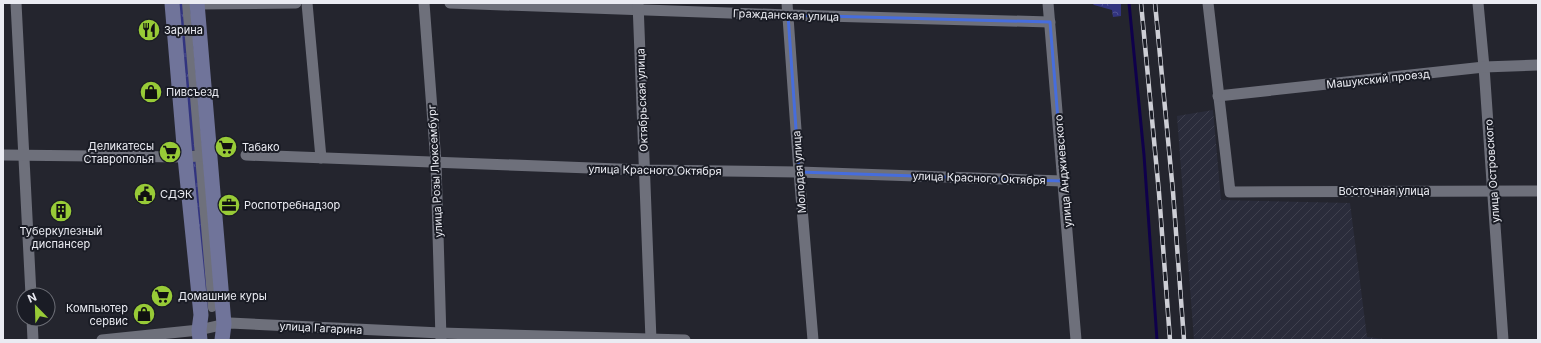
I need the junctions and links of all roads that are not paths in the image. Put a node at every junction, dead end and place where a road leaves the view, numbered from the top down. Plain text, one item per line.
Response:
1 (16, 3) edge
2 (172, 3) edge
3 (193, 3) edge
4 (296, 3) edge
5 (307, 3) edge
6 (424, 3) edge
7 (450, 3) edge
8 (787, 3) edge
9 (1048, 3) edge
10 (1208, 3) edge
11 (1478, 3) edge
12 (638, 6) edge
13 (788, 15) junction
14 (1050, 22) junction
15 (1538, 65) edge
16 (1484, 67) junction
17 (1218, 96) junction
18 (3, 154) edge
19 (24, 155) junction
20 (246, 155) dead end
21 (198, 156) junction
22 (321, 158) junction
23 (436, 163) junction
24 (644, 170) junction
25 (799, 172) junction
26 (1063, 181) junction
27 (1493, 191) junction
28 (1538, 191) edge
29 (31, 287) edge
30 (212, 308) dead end
31 (224, 324) junction
32 (32, 327) edge
33 (200, 335) edge
34 (441, 337) edge
35 (33, 340) edge
36 (102, 340) edge
37 (222, 340) edge
38 (651, 340) edge
39 (685, 340) edge
40 (813, 340) edge
41 (1076, 340) edge
42 (1503, 340) edge

1 - 19 street
2 - 21 main road
3 - 4 street
3 - 21 main road
5 - 22 street
6 - 23 street, улица Розы Люксембург
7 - 12 street, Гражданская улица
8 - 13 street, Молодая улица
9 - 14 street, улица Анджиевского
10 - 17 street
11 - 16 street, улица Островского
12 - 13 street, Гражданская улица
12 - 24 street, Октябрьская улица
13 - 14 street, Гражданская улица
13 - 25 street, Молодая улица
14 - 26 street, улица Анджиевского
15 - 16 street, Машукский проезд
16 - 17 street, Машукский проезд
16 - 27 street, улица Островского
17 - 27 street, Восточная улица
18 - 19 street
19 - 21 street
19 - 29 street
20 - 22 street, улица Красного Октября
21 - 30 street
21 - 31 main road
21 - 33 main road
22 - 23 street, улица Красного Октября
23 - 24 street, улица Красного Октября
23 - 34 street, улица Розы Люксембург
24 - 25 street, улица Красного Октября
24 - 38 street, Октябрьская улица
25 - 26 street, улица Красного Октября
25 - 40 street, Молодая улица
26 - 41 street, улица Анджиевского
27 - 28 street, Восточная улица
27 - 42 street, улица Островского
31 - 33 street, улица Гагарина
31 - 34 street, улица Гагарина
31 - 37 main road
32 - 35 street
33 - 36 street, улица Гагарина
34 - 38 street, улица Гагарина
38 - 39 street, улица Гагарина

